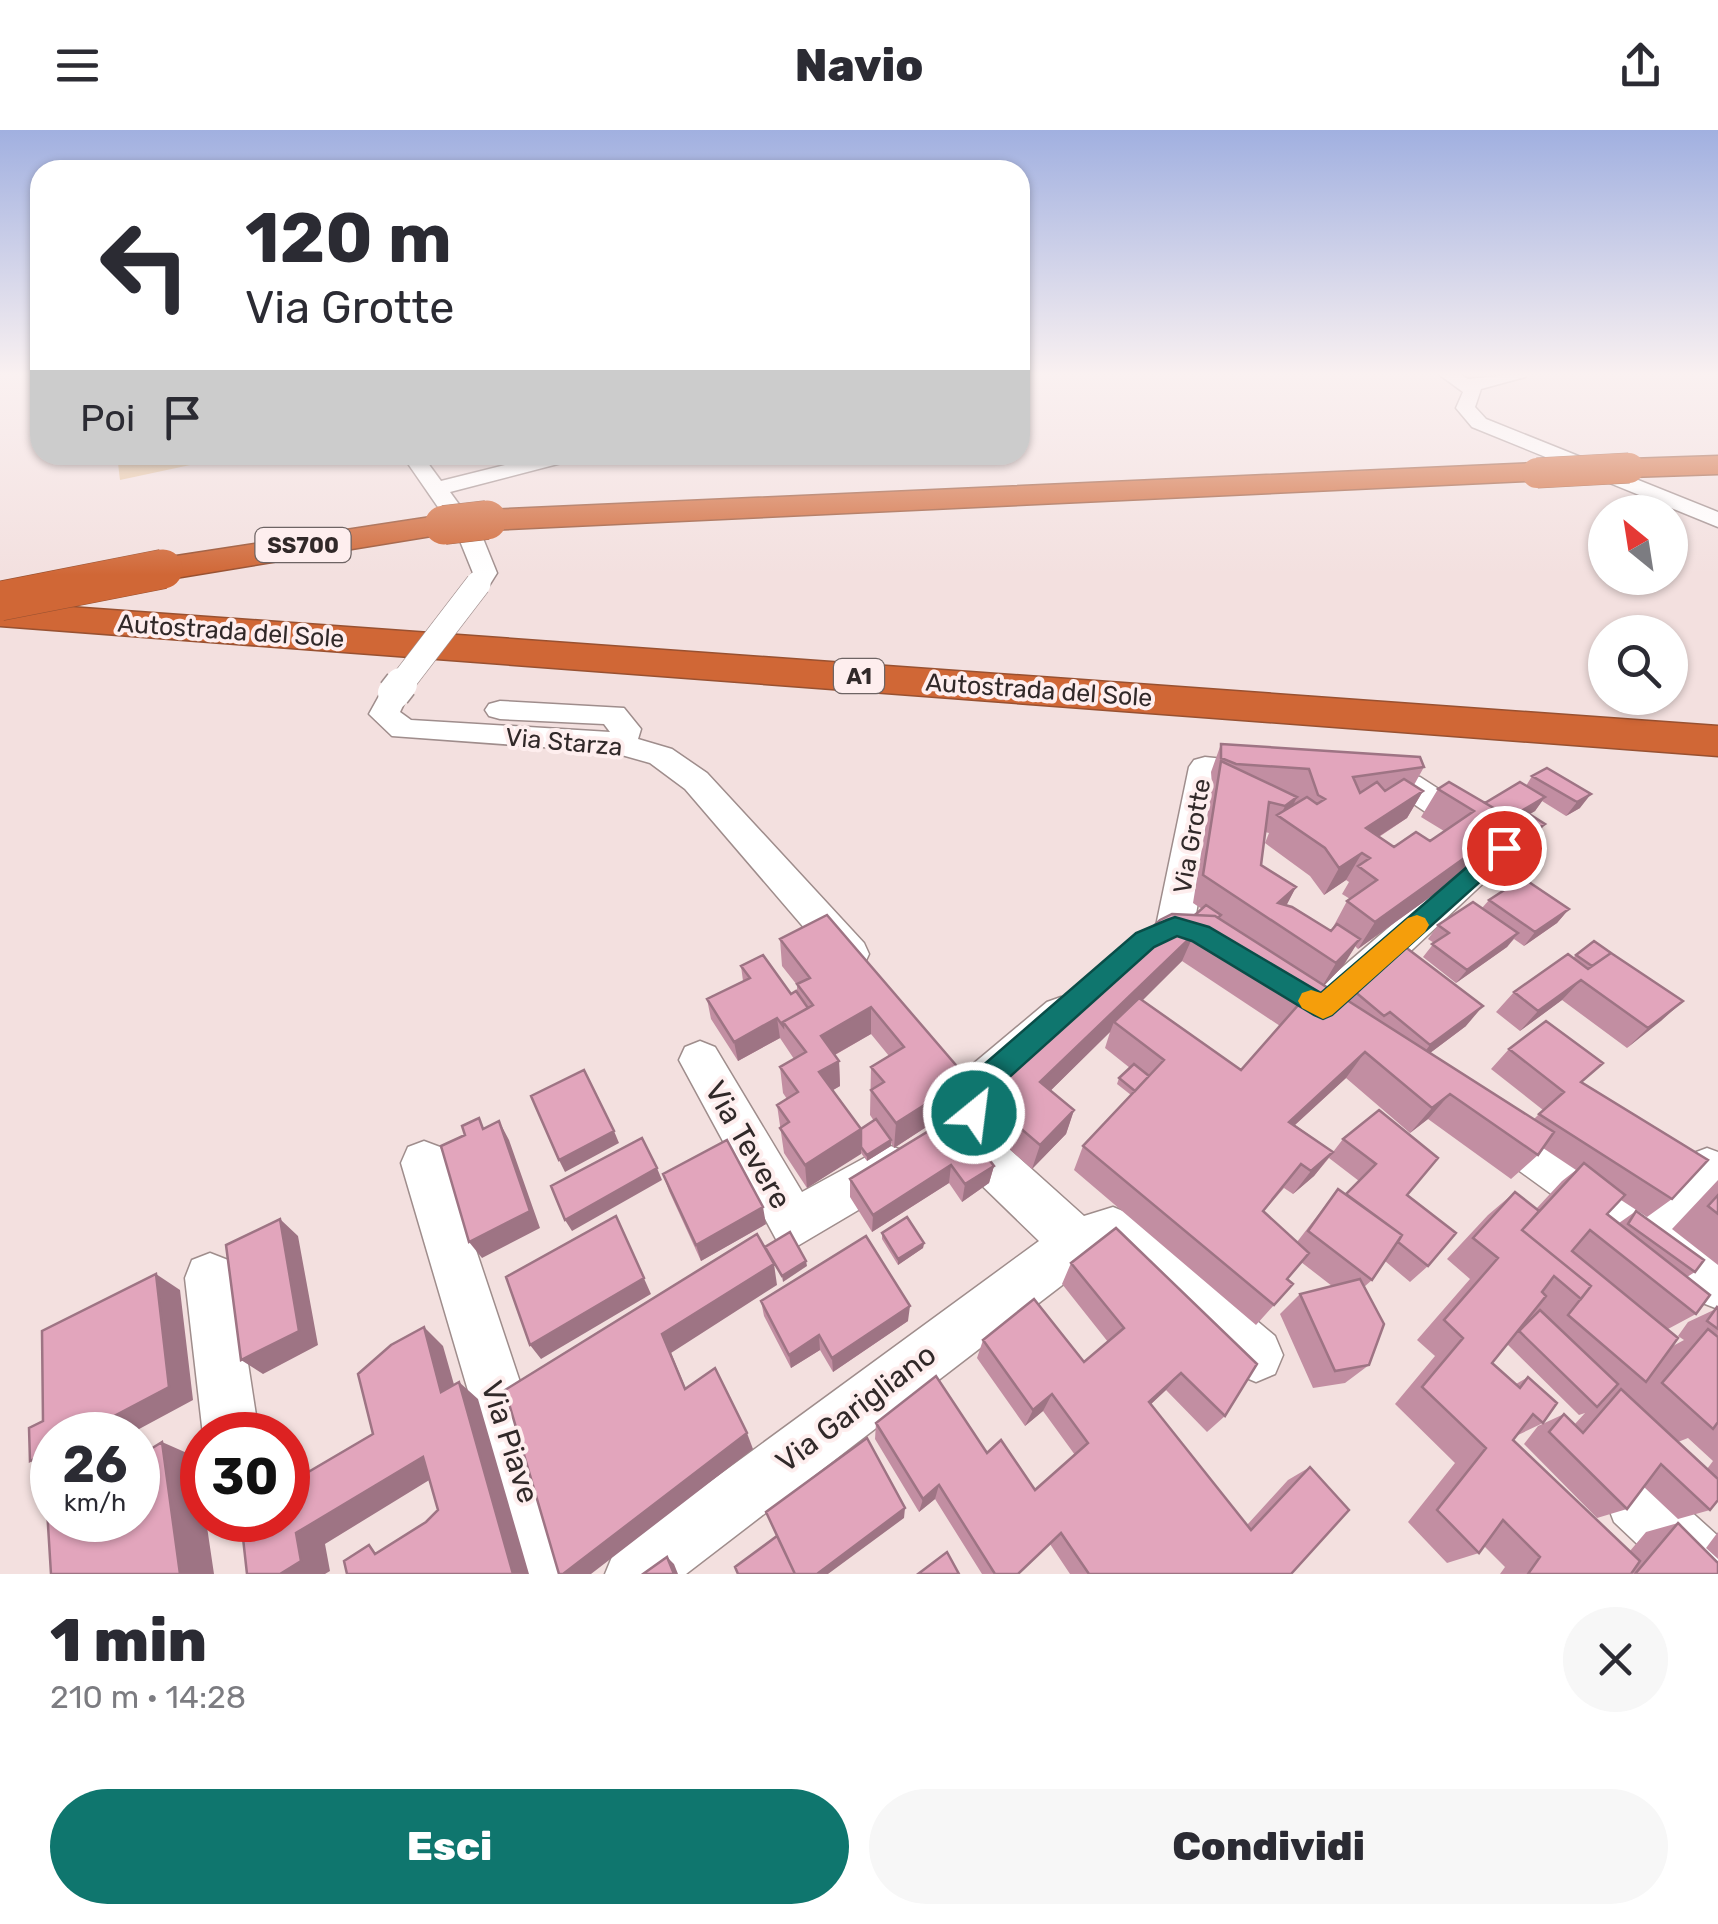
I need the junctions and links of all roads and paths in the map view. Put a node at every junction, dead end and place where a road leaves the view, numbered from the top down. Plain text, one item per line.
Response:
1 (1523, 440) edge
2 (1718, 464) edge
3 (419, 465) edge
4 (469, 465) edge
5 (531, 465) edge
6 (480, 478) junction
7 (436, 489) junction
8 (1718, 520) edge
9 (0, 592) edge
10 (0, 601) edge
11 (0, 614) edge
12 (500, 710) dead end
13 (1718, 713) edge
14 (1718, 741) edge
15 (621, 744) junction
16 (1300, 774) edge
17 (1338, 777) edge
18 (1216, 943) edge
19 (868, 975) edge
20 (1086, 992) edge
21 (1323, 1009) edge
22 (700, 1060) dead end
23 (1464, 1106) edge
24 (954, 1128) junction
25 (424, 1163) dead end
26 (1707, 1170) edge
27 (1653, 1237) junction
28 (1077, 1243) junction
29 (210, 1278) dead end
30 (1718, 1284) edge
31 (1256, 1355) dead end
32 (228, 1412) edge
33 (1635, 1501) edge
34 (553, 1574) edge
35 (636, 1574) edge
36 (1714, 1574) edge

1 - 8 street
2 - 10 highway, SS700, bridge
3 - 7 street, Via Starza
4 - 6 street
5 - 6 street
6 - 7 street
7 - 15 street, Via Starza, bridge
9 - 13 highway, Autostrada del Sole / A1
11 - 14 highway, Autostrada del Sole / A1
12 - 15 street
15 - 19 street, Via Starza
16 - 18 street, Via Grotte
17 - 21 street
20 - 24 street
22 - 24 street, Via Tevere
23 - 27 street
24 - 28 street
25 - 34 street, Via Piave
26 - 27 street
27 - 30 street
28 - 31 street
28 - 35 street, Via Garigliano
29 - 32 street
33 - 36 street

